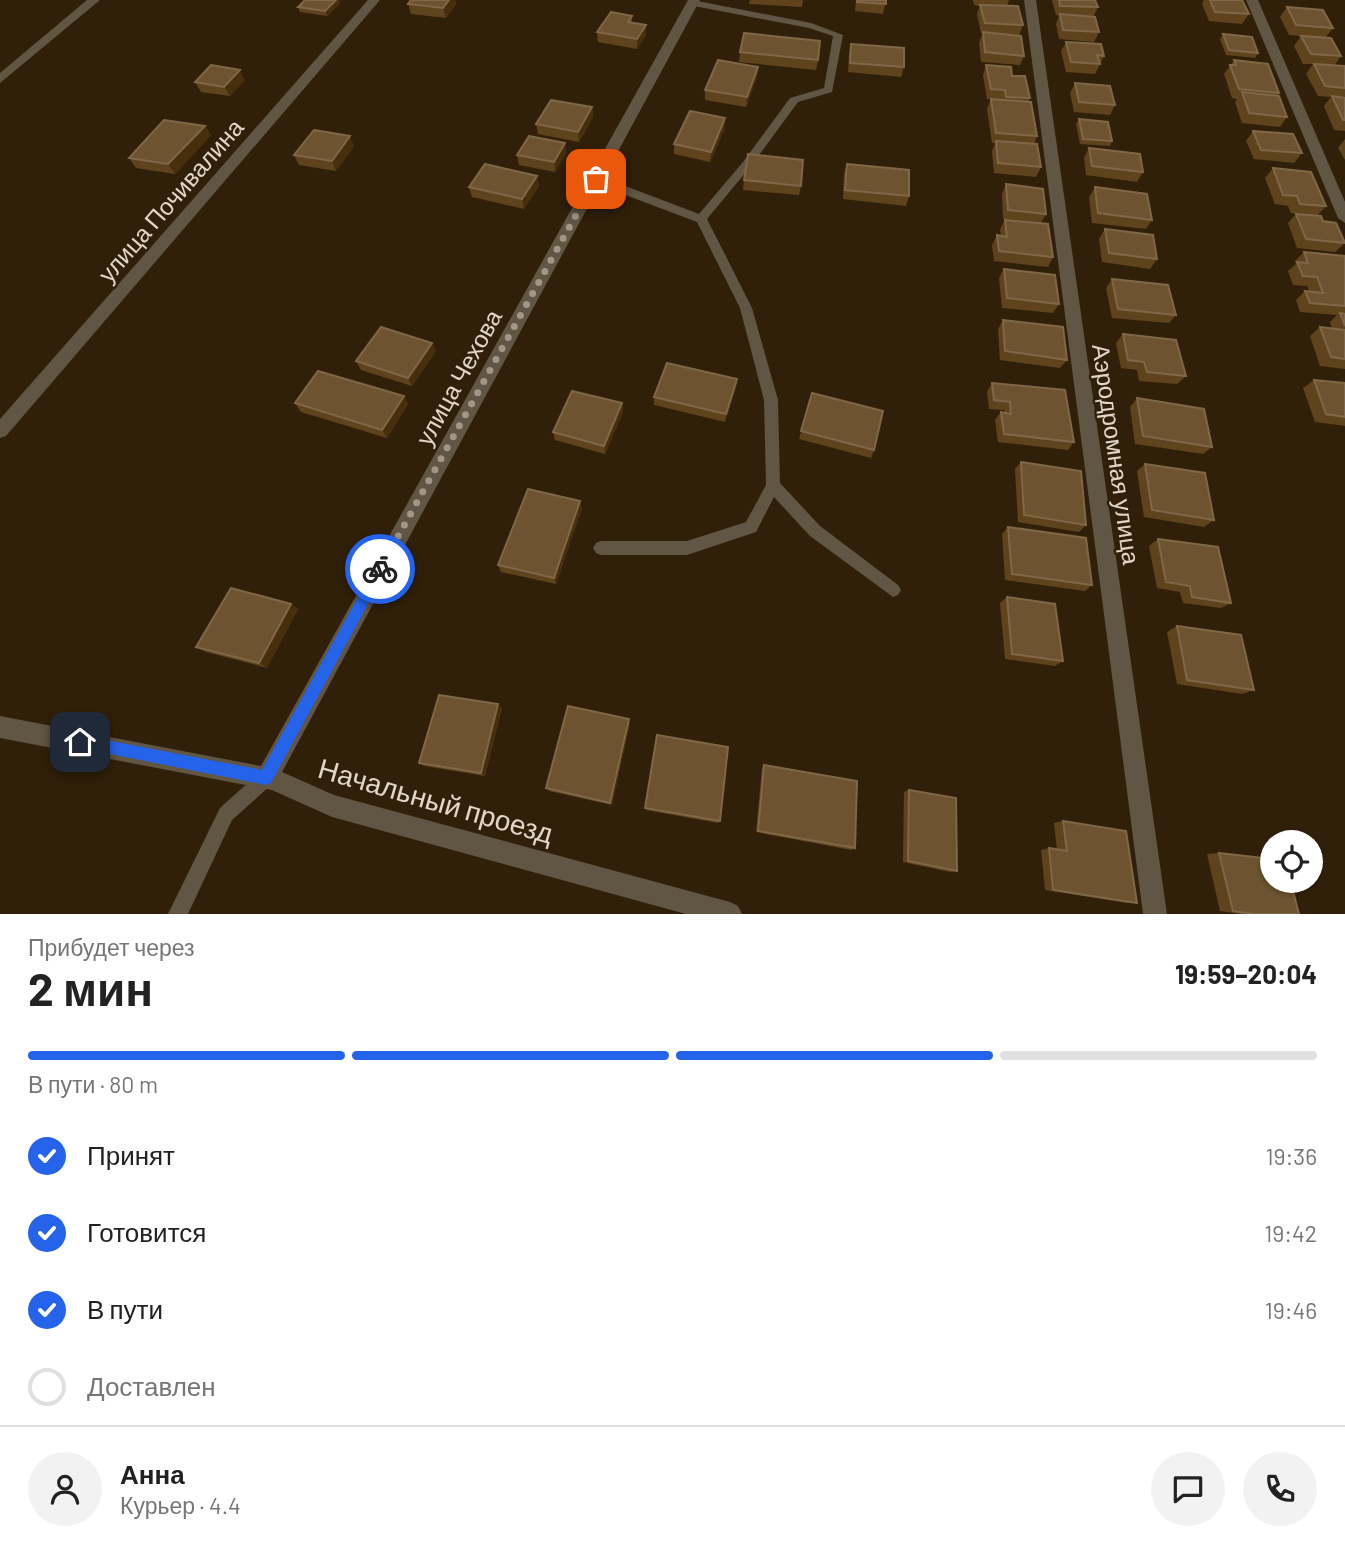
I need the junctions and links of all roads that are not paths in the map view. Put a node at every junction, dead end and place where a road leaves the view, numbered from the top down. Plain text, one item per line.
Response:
1 (94, 0) edge
2 (374, 0) edge
3 (1030, 0) edge
4 (1252, 0) edge
5 (693, 1) edge
6 (0, 79) edge
7 (596, 179) junction
8 (1345, 218) edge
9 (701, 219) junction
10 (0, 431) edge
11 (773, 485) junction
12 (601, 548) dead end
13 (893, 590) dead end
14 (0, 727) edge
15 (266, 778) junction
16 (178, 914) edge
17 (730, 914) edge
18 (1155, 914) edge

1 - 6 street
2 - 10 street, улица Почивалина
3 - 18 street, Аэродромная улица
4 - 8 street
5 - 7 street, улица Чехова
5 - 9 lane
7 - 9 lane
7 - 15 street, улица Чехова
9 - 11 lane
11 - 12 lane
11 - 13 lane
14 - 15 street, Начальный проезд
15 - 16 lane
15 - 17 street, Начальный проезд

